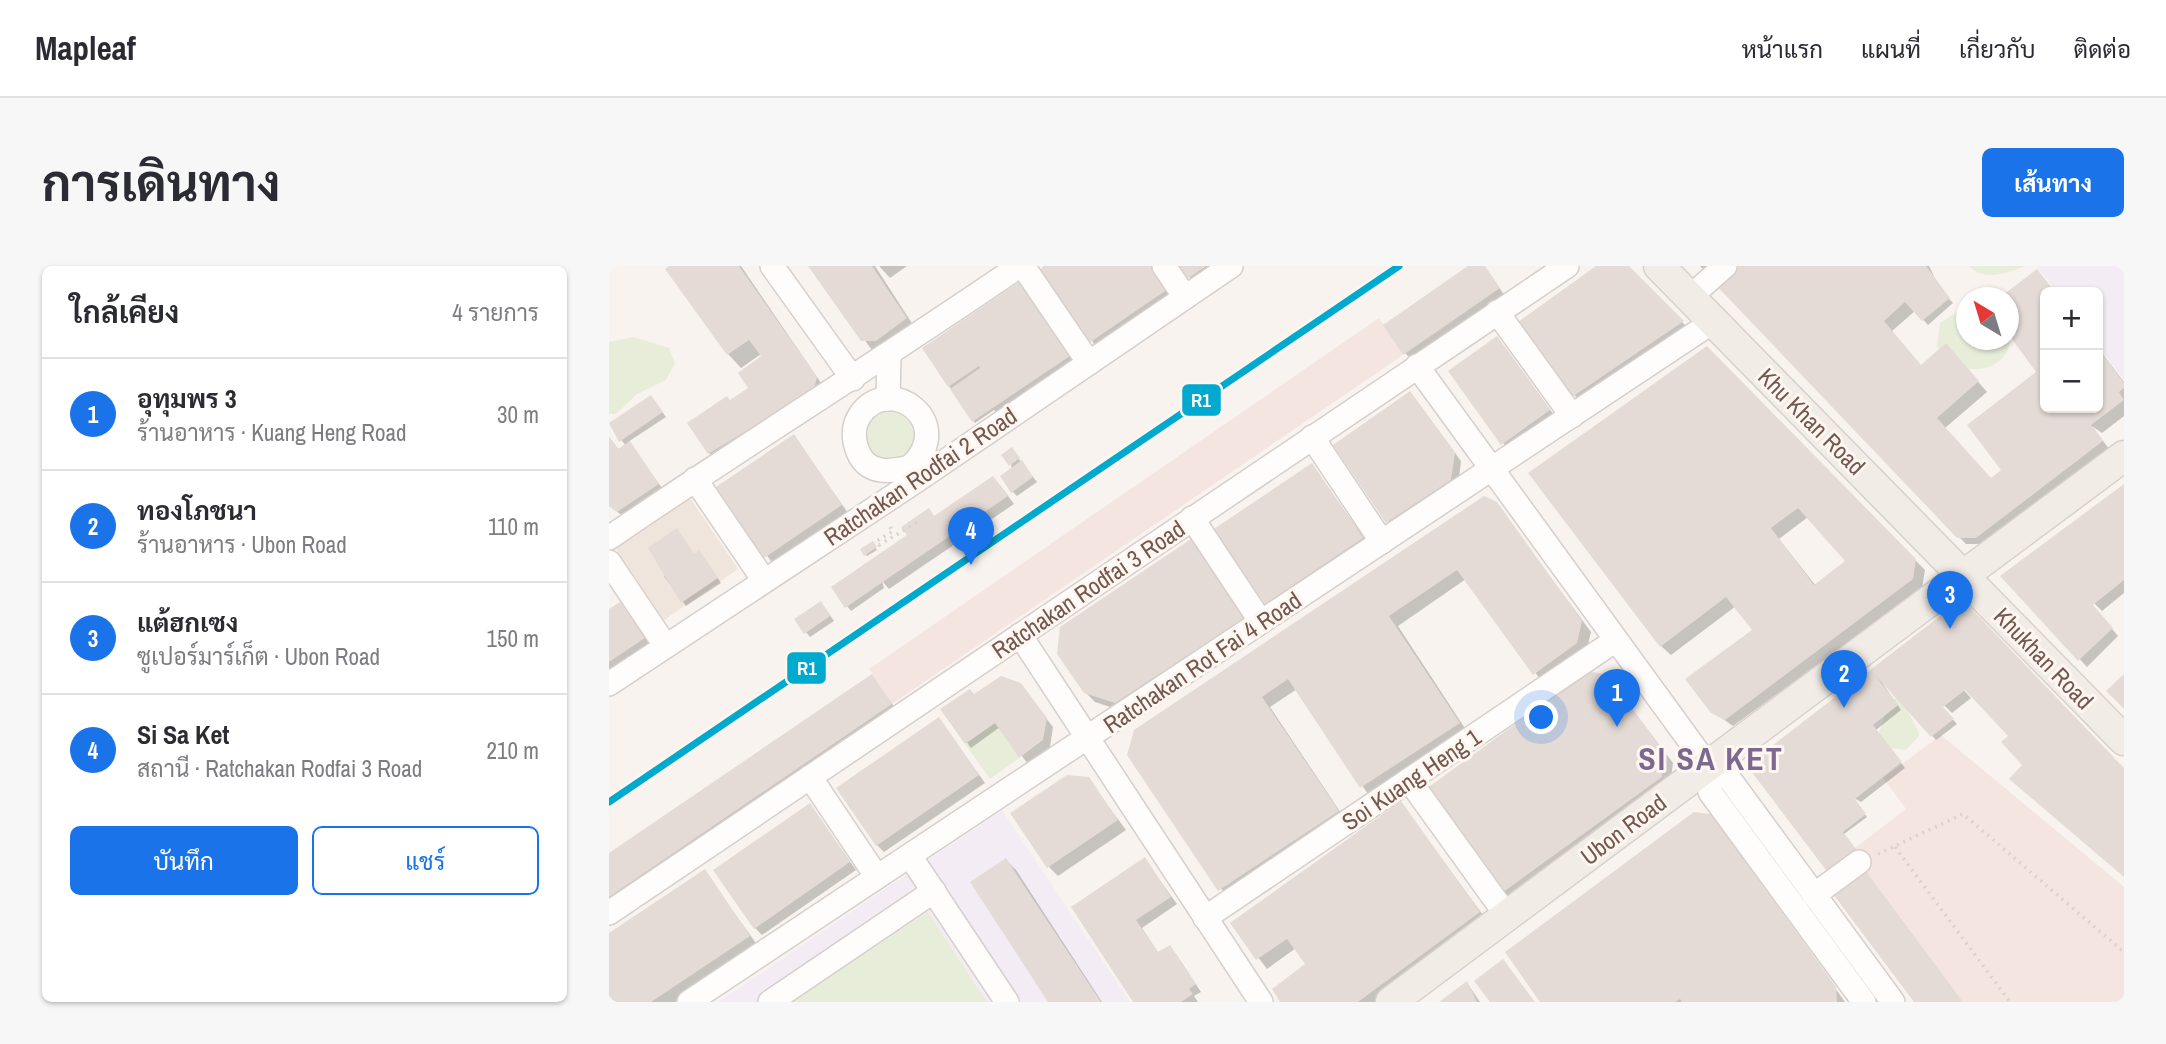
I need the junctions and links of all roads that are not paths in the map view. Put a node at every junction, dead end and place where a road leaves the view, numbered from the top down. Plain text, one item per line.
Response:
1 (772, 266) edge
2 (1021, 266) edge
3 (1164, 266) edge
4 (1231, 266) edge
5 (1567, 266) edge
6 (1659, 266) edge
7 (1725, 266) edge
8 (1185, 297) junction
9 (1690, 297) junction
10 (1497, 312) junction
11 (1714, 321) junction
12 (889, 355) junction
13 (1089, 363) junction
14 (1417, 366) junction
15 (853, 379) junction
16 (888, 399) junction
17 (819, 401) junction
18 (1572, 415) junction
19 (857, 422) junction
20 (1312, 438) junction
21 (2122, 462) edge
22 (871, 467) junction
23 (1492, 469) junction
24 (915, 472) junction
25 (695, 479) junction
26 (869, 511) junction
27 (1192, 518) junction
28 (609, 538) edge
29 (1382, 542) junction
30 (609, 562) edge
31 (1964, 576) junction
32 (763, 579) junction
33 (1261, 622) junction
34 (1020, 635) junction
35 (1616, 640) junction
36 (665, 645) junction
37 (609, 684) edge
38 (1087, 738) junction
39 (2124, 740) edge
40 (1708, 766) junction
41 (810, 777) junction
42 (1409, 780) junction
43 (910, 856) junction
44 (1859, 862) road end
45 (877, 877) junction
46 (934, 891) junction
47 (1814, 895) junction
48 (609, 913) edge
49 (1507, 916) junction
50 (1205, 918) junction
51 (689, 1002) edge
52 (771, 1002) edge
53 (1007, 1002) edge
54 (1261, 1002) edge
55 (1391, 1002) edge
56 (1864, 1002) edge
57 (1893, 1002) edge

1 - 15 street
2 - 12 street
2 - 13 street
3 - 8 street
4 - 8 street, Ratchakan Rodfai 2 Road
5 - 10 street, Ratchakan Rodfai 3 Road
6 - 9 main road, Khu Khan Road
7 - 9 street
8 - 13 street, Ratchakan Rodfai 2 Road
9 - 11 main road, Khu Khan Road
10 - 14 street, Ratchakan Rodfai 3 Road
10 - 18 street
11 - 18 street, Ratchakan Rot Fai 4 Road
11 - 31 main road, Khu Khan Road
12 - 15 street
12 - 16 street
13 - 24 street, Ratchakan Rodfai 2 Road
14 - 20 street, Ratchakan Rodfai 3 Road
14 - 23 street
15 - 17 street
16 - 19 street
16 - 24 street
17 - 19 street
17 - 25 street
18 - 23 street, Ratchakan Rot Fai 4 Road
19 - 22 street
20 - 27 street, Ratchakan Rodfai 3 Road
20 - 29 street
21 - 31 main road, Ubon Road
22 - 24 street
22 - 26 street
23 - 29 street, Ratchakan Rot Fai 4 Road
23 - 35 street
24 - 26 street, Ratchakan Rodfai 2 Road
25 - 28 street
25 - 32 street
26 - 32 street, Ratchakan Rodfai 2 Road
27 - 33 street
27 - 34 street, Ratchakan Rodfai 3 Road
29 - 33 street, Ratchakan Rot Fai 4 Road
30 - 36 street
31 - 39 main road, Khukhan Road
31 - 40 main road, Ubon Road
32 - 36 street, Ratchakan Rodfai 2 Road
33 - 38 street, Ratchakan Rot Fai 4 Road
34 - 38 street
34 - 41 street, Ratchakan Rodfai 3 Road
35 - 40 street
35 - 42 street, Soi Kuang Heng 1
36 - 37 street, Ratchakan Rodfai 2 Road
38 - 43 street, Ratchakan Rot Fai 4 Road
38 - 50 street
40 - 47 street
40 - 49 main road, Ubon Road
40 - 56 street
41 - 45 street
41 - 48 street, Ratchakan Rodfai 3 Road
42 - 49 street
42 - 50 street, Soi Kuang Heng 1
43 - 45 street, Ratchakan Rot Fai 4 Road
43 - 46 street
44 - 47 street
45 - 51 street, Ratchakan Rot Fai 4 Road
46 - 52 street
46 - 53 street
47 - 57 street
49 - 55 main road, Ubon Road
50 - 54 street

